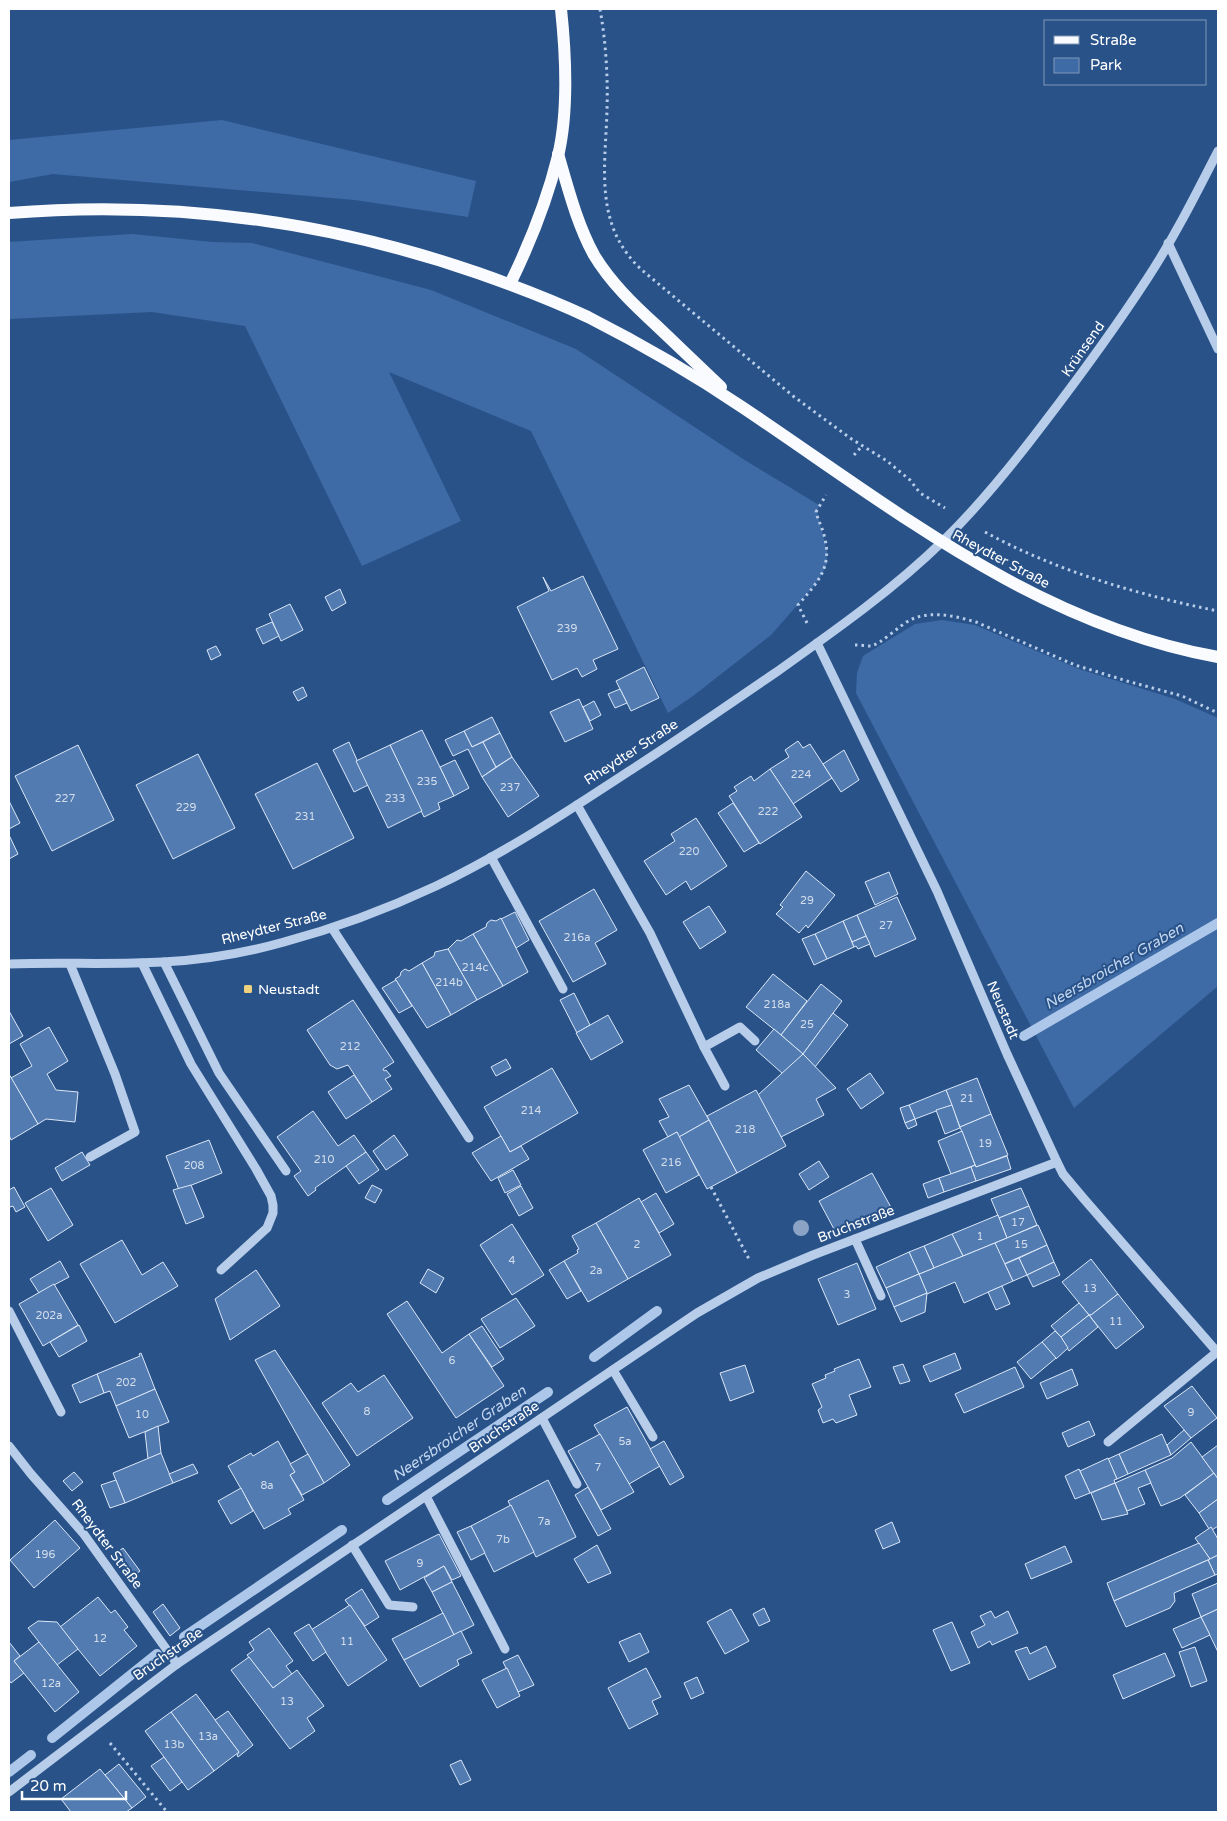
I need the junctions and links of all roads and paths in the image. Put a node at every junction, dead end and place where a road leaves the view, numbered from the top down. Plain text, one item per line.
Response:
1 (561, 9) edge
2 (600, 9) edge
3 (1218, 151) edge
4 (558, 154) junction
5 (9, 214) edge
6 (1168, 243) junction
7 (510, 284) junction
8 (1218, 349) edge
9 (741, 406) junction
10 (862, 446) junction
11 (840, 474) junction
12 (964, 520) junction
13 (942, 542) junction
14 (1218, 611) edge
15 (817, 644) junction
16 (1218, 657) edge
17 (1218, 713) edge
18 (577, 805) junction
19 (491, 857) junction
20 (332, 928) junction
21 (164, 962) junction
22 (142, 963) junction
23 (9, 964) edge
24 (70, 964) junction
25 (563, 989) dead end
26 (756, 1041) dead end
27 (704, 1047) junction
28 (725, 1086) dead end
29 (469, 1138) dead end
30 (90, 1157) dead end
31 (1056, 1162) junction
32 (286, 1170) dead end
33 (711, 1187) dead end
34 (855, 1239) junction
35 (221, 1270) dead end
36 (758, 1278) junction
37 (881, 1296) dead end
38 (9, 1311) edge
39 (1218, 1352) edge
40 (612, 1370) junction
41 (61, 1412) dead end
42 (542, 1418) junction
43 (653, 1437) dead end
44 (1108, 1442) dead end
45 (9, 1446) edge
46 (577, 1484) dead end
47 (426, 1496) junction
48 (352, 1546) junction
49 (413, 1607) dead end
50 (505, 1649) dead end
51 (177, 1664) junction
52 (96, 1725) junction
53 (9, 1792) edge
54 (167, 1812) edge

1 - 4 main road
2 - 10 path
3 - 6 street, Krünsend
4 - 7 main road
4 - 9 main road
5 - 7 main road
6 - 8 street
6 - 12 street, Krünsend
7 - 9 main road
9 - 11 main road
10 - 11 path
10 - 12 path
11 - 13 main road
11 - 15 path
12 - 13 street, Krünsend
12 - 14 path
13 - 15 street, Rheydter Straße
13 - 16 main road, Rheydter Straße
15 - 17 path
15 - 18 street, Rheydter Straße
15 - 31 street, Neustadt
18 - 19 street, Rheydter Straße
18 - 27 street
19 - 20 street, Rheydter Straße
19 - 25 street
20 - 21 street, Rheydter Straße
20 - 29 street
21 - 22 street, Rheydter Straße
21 - 32 street
22 - 24 street, Rheydter Straße
22 - 35 street
23 - 24 street, Rheydter Straße
24 - 30 street
26 - 27 street
27 - 28 street
31 - 34 street, Bruchstraße
31 - 39 street, Neustadt
33 - 36 path
34 - 36 street, Bruchstraße
34 - 37 street
36 - 40 street, Bruchstraße
38 - 41 street
39 - 44 street
40 - 42 street, Bruchstraße
40 - 43 street
42 - 46 street
42 - 47 street, Bruchstraße
45 - 51 street, Rheydter Straße
47 - 48 street, Bruchstraße
47 - 50 street
48 - 49 street
48 - 51 street, Bruchstraße
51 - 52 street, Bruchstraße
52 - 53 street, Bruchstraße
52 - 54 path

